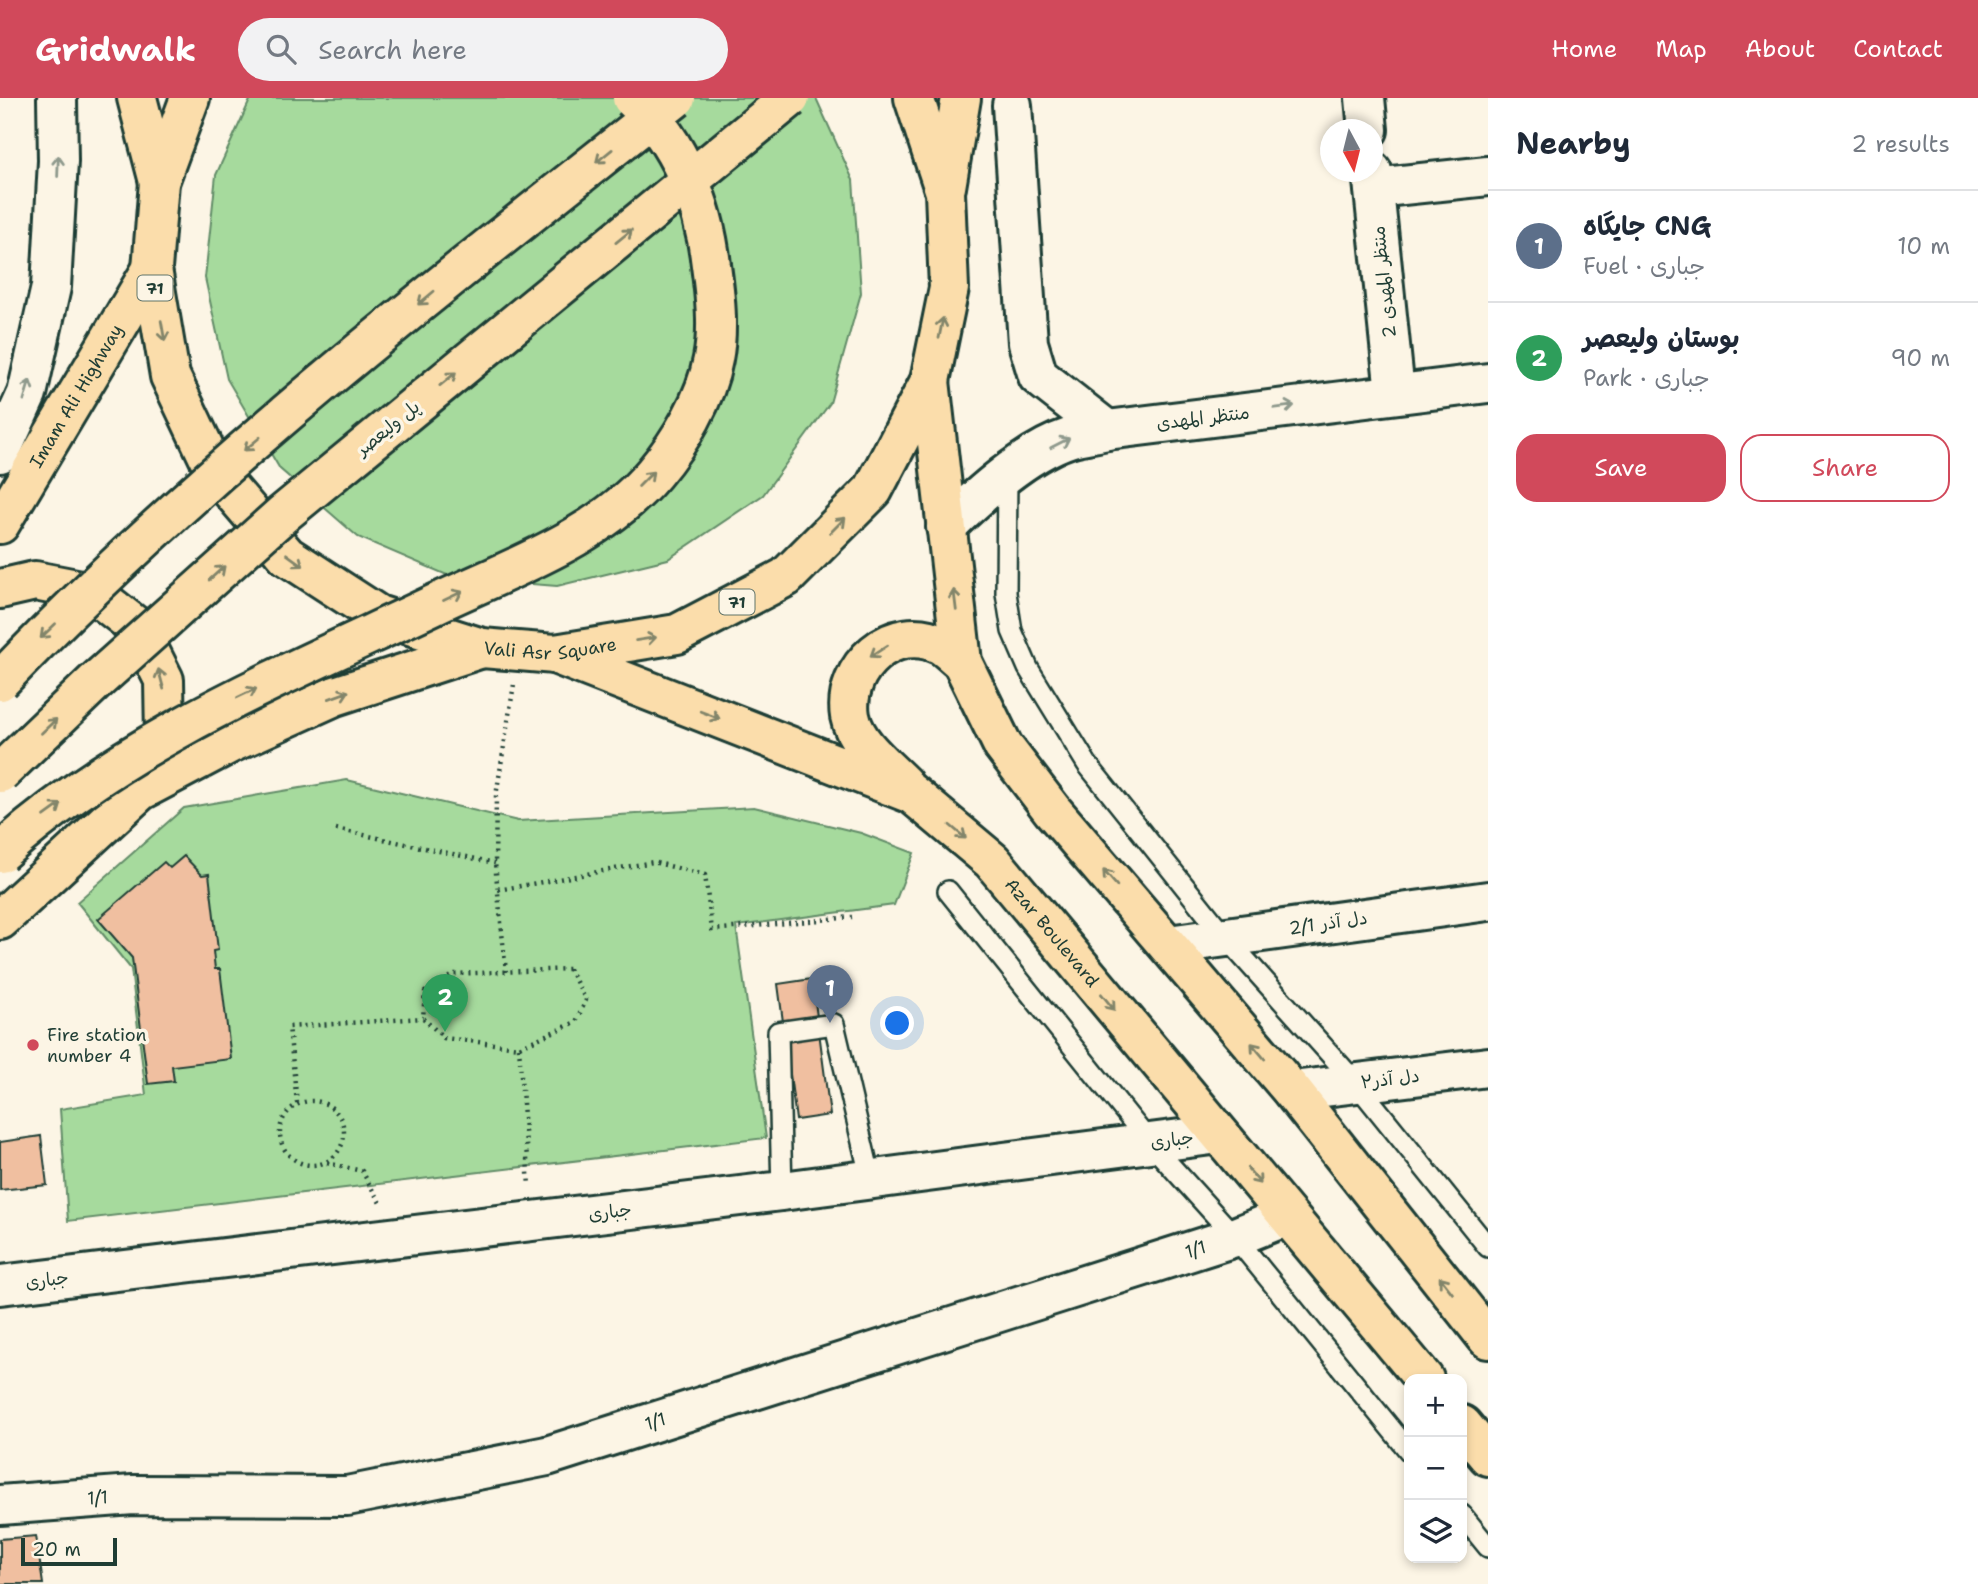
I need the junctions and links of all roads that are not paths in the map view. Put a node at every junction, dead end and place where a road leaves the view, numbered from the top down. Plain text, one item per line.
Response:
1 (57, 98) edge
2 (137, 98) edge
3 (190, 98) edge
4 (632, 98) edge
5 (676, 98) edge
6 (790, 98) edge
7 (914, 98) edge
8 (961, 98) edge
9 (1365, 98) edge
10 (1012, 105) dead end
11 (1367, 119) edge
12 (1488, 176) edge
13 (1383, 180) edge
14 (159, 182) junction
15 (1373, 182) edge
16 (945, 192) junction
17 (152, 269) junction
18 (930, 381) junction
19 (1488, 383) edge
20 (1395, 393) junction
21 (1107, 430) junction
22 (0, 453) edge
23 (1007, 473) junction
24 (0, 524) edge
25 (946, 527) junction
26 (0, 589) edge
27 (482, 648) junction
28 (537, 653) junction
29 (962, 662) junction
30 (0, 681) edge
31 (0, 774) edge
32 (140, 790) junction
33 (912, 794) junction
34 (0, 853) edge
35 (948, 891) dead end
36 (1488, 901) edge
37 (0, 920) edge
38 (1225, 937) junction
39 (1168, 945) junction
40 (1488, 1067) edge
41 (1356, 1083) junction
42 (1292, 1091) junction
43 (1219, 1134) junction
44 (1150, 1143) junction
45 (871, 1180) junction
46 (782, 1191) junction
47 (1287, 1216) junction
48 (1235, 1237) junction
49 (1488, 1247) edge
50 (0, 1285) edge
51 (1488, 1339) edge
52 (1420, 1374) edge
53 (1467, 1431) edge
54 (1404, 1445) edge
55 (1488, 1457) edge
56 (0, 1505) edge
57 (1467, 1521) edge
58 (1488, 1547) edge

22 -> 1 street
2 - 14 main road, 71
3 - 14 main road, Vali Asr Square / 71
34 -> 4 main road, bridge
5 -> 30 main road, bridge
31 -> 6 main road, پل ولیعصر, bridge
7 - 16 main road, Vali Asr Square / 71
8 - 16 main road
9 - 11 street
10 - 21 street
12 - 13 street
14 - 17 main road, Vali Asr Square / 71
15 - 20 street, منتظر المهدی 2
18 -> 16 main road, Vali Asr Square / 71
17 - 24 main road, Imam Ali Highway / 71
17 -> 27 main road, Vali Asr Square / 71
18 - 25 main road
28 -> 18 main road, Vali Asr Square / 71
19 - 20 street, منتظر المهدی
21 -> 20 street, منتظر المهدی
23 -> 21 street, منتظر المهدی
23 - 25 street, منتظر المهدی
23 - 38 lane
29 -> 25 main road
32 -> 26 main road
27 - 28 main road, Vali Asr Square / 71
32 -> 27 main road, 71
28 -> 33 main road, Azar Boulevard
29 -> 33 main road
39 -> 29 main road
32 - 37 main road, 71
33 -> 43 main road, Azar Boulevard
35 - 44 lane
36 - 38 street, دل آذر 2/1
38 - 39 street, دل آذر 2/1
38 - 41 lane
42 -> 39 main road
40 - 41 street, دل آذر۲
41 - 42 street, دل آذر۲
41 - 49 lane
51 -> 42 main road
43 - 44 street, جباری
43 -> 47 main road, Azar Boulevard
44 - 45 street, جباری
44 - 48 lane
45 - 46 street, جباری
45 - 46 lane
46 - 50 street, جباری
47 - 48 street, 1/1
47 - 52 main road, Azar Boulevard
48 - 54 lane
48 - 56 street, 1/1
53 - 55 main road
57 - 58 lane

